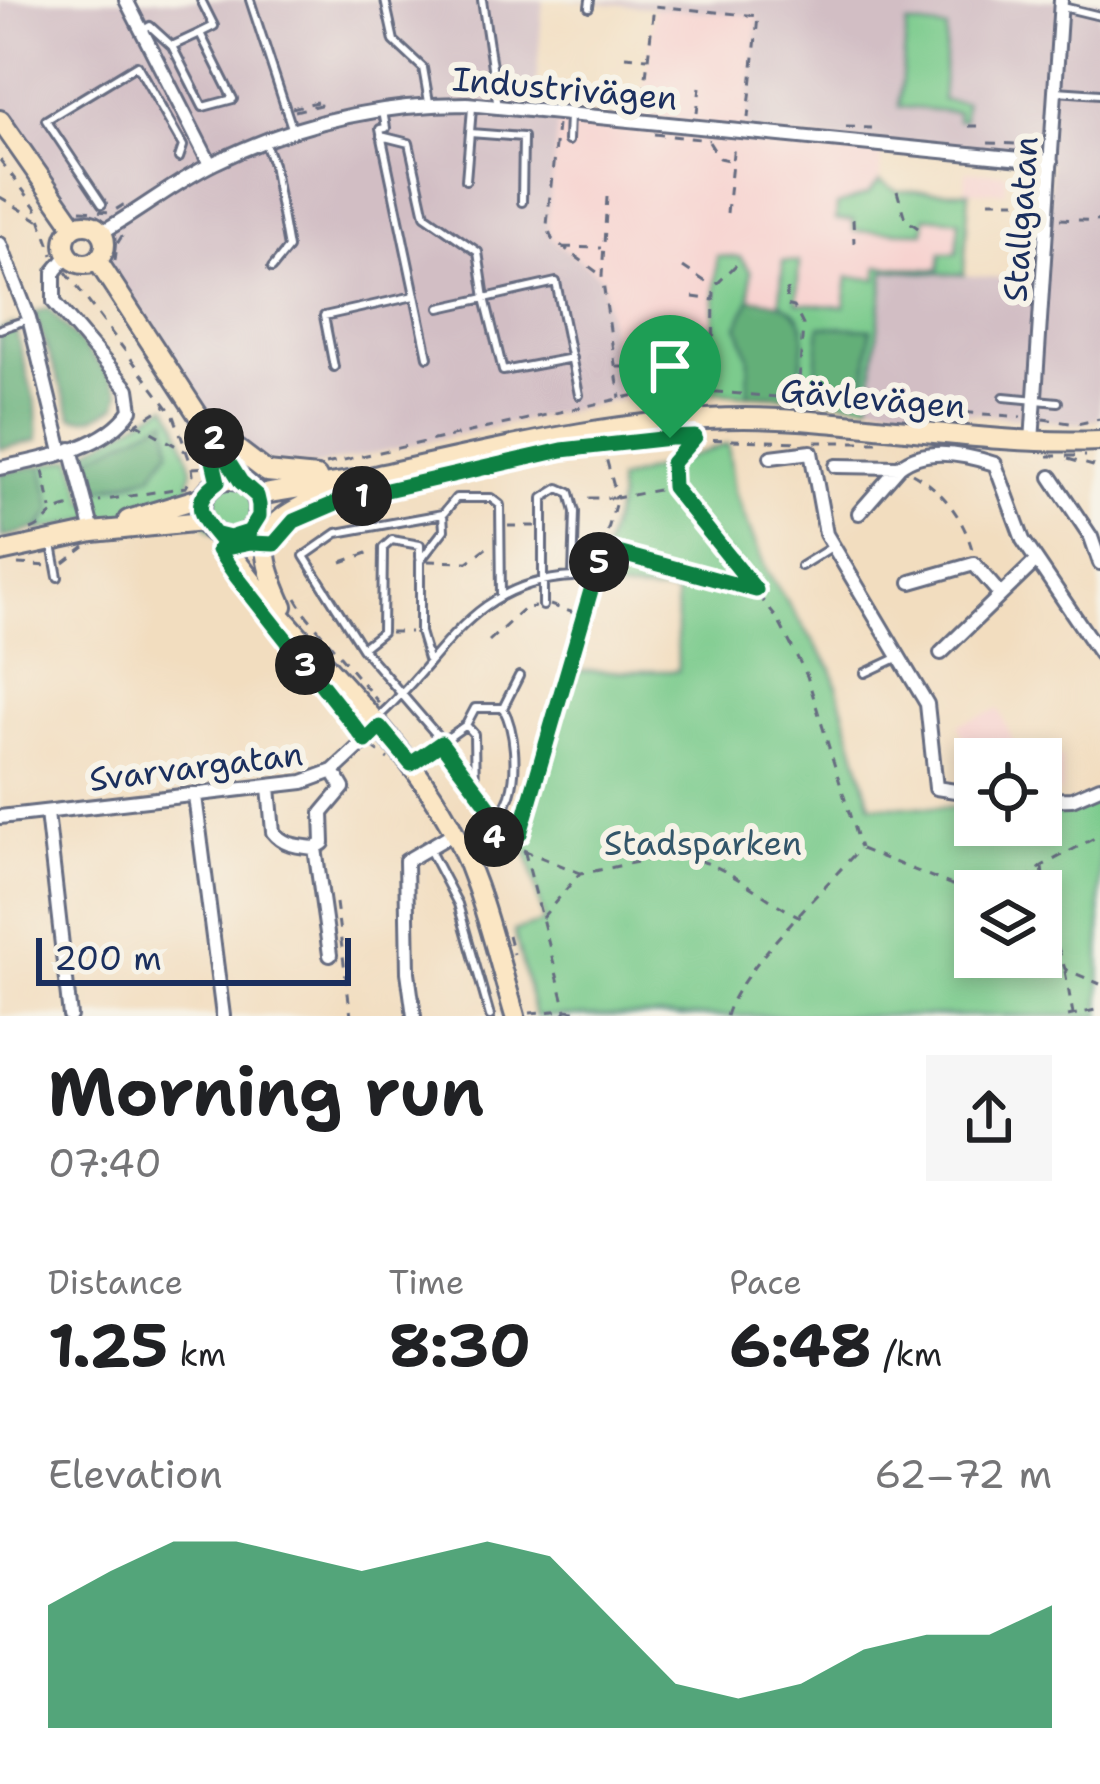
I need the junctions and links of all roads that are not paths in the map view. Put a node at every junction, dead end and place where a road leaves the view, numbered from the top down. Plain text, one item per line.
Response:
1 (126, 0) edge
2 (201, 0) edge
3 (250, 0) edge
4 (385, 0) edge
5 (482, 0) edge
6 (1061, 3) edge
7 (1100, 16) edge
8 (142, 31) junction
9 (200, 33) junction
10 (172, 46) junction
11 (164, 75) junction
12 (148, 84) junction
13 (1056, 91) junction
14 (1100, 94) edge
15 (429, 104) junction
16 (472, 104) junction
17 (498, 107) junction
18 (383, 108) junction
19 (564, 114) junction
20 (0, 119) edge
21 (293, 130) junction
22 (470, 133) junction
23 (381, 136) junction
24 (264, 141) junction
25 (568, 141) dead end
26 (178, 158) dead end
27 (1051, 162) junction
28 (210, 164) junction
29 (466, 179) dead end
30 (522, 202) dead end
31 (102, 204) dead end
32 (74, 226) junction
33 (102, 232) junction
34 (0, 244) edge
35 (64, 260) junction
36 (103, 268) junction
37 (272, 268) dead end
38 (414, 296) junction
39 (485, 298) junction
40 (440, 308) dead end
41 (29, 318) junction
42 (0, 329) edge
43 (428, 357) dead end
44 (572, 358) junction
45 (334, 367) dead end
46 (579, 395) dead end
47 (1004, 397) dead end
48 (1034, 400) junction
49 (1058, 402) dead end
50 (204, 423) junction
51 (1100, 442) edge
52 (1034, 449) junction
53 (67, 451) junction
54 (771, 458) dead end
55 (836, 466) dead end
56 (899, 467) junction
57 (0, 468) edge
58 (1052, 477) dead end
59 (358, 480) junction
60 (218, 482) junction
61 (241, 482) junction
62 (196, 490) junction
63 (257, 496) junction
64 (859, 513) dead end
65 (442, 514) junction
66 (210, 528) junction
67 (249, 529) junction
68 (89, 539) junction
69 (51, 541) junction
70 (833, 546) junction
71 (7, 558) edge
72 (420, 560) junction
73 (1035, 562) junction
74 (1100, 563) edge
75 (801, 566) dead end
76 (58, 577) dead end
77 (543, 579) junction
78 (911, 582) dead end
79 (999, 593) junction
80 (501, 596) junction
81 (543, 606) road end
82 (292, 627) junction
83 (362, 648) junction
84 (1098, 648) edge
85 (941, 653) dead end
86 (899, 657) junction
87 (428, 659) junction
88 (865, 673) dead end
89 (519, 676) dead end
90 (400, 697) junction
91 (503, 708) junction
92 (466, 725) junction
93 (373, 730) junction
94 (441, 743) junction
95 (403, 766) junction
96 (333, 771) junction
97 (268, 787) junction
98 (1100, 787) edge
99 (954, 791) edge
100 (475, 792) junction
101 (194, 796) junction
102 (1062, 799) edge
103 (47, 813) junction
104 (0, 817) edge
105 (497, 817) junction
106 (454, 833) junction
107 (493, 840) road end
108 (428, 846) junction
109 (315, 848) junction
110 (330, 955) dead end
111 (70, 1016) edge
112 (223, 1016) edge
113 (414, 1016) edge
114 (490, 1016) edge
115 (516, 1016) edge

1 - 8 street
2 - 9 lane
3 - 21 lane
4 - 15 lane
5 - 17 lane
6 - 7 lane
6 - 13 street, Stallgatan
8 - 10 lane
8 - 11 street
9 - 10 lane
9 - 10 lane
11 - 12 lane
11 - 28 street
12 - 26 lane
12 - 31 lane
13 - 14 lane
13 - 27 street, Stallgatan
15 - 16 street, Industrivägen
15 - 18 street, Industrivägen
16 - 17 street, Industrivägen
16 - 22 lane
17 - 19 street, Industrivägen
18 - 21 street, Industrivägen
18 - 23 lane
19 - 25 lane
19 - 27 street, Industrivägen
20 - 32 main road
21 - 24 street, Industrivägen
22 - 29 lane
22 - 30 lane
23 - 38 lane
23 - 39 lane
24 - 28 street, Industrivägen
24 - 37 lane
27 - 48 street, Stallgatan
28 - 33 street, Industrivägen
32 - 33 main road
32 - 35 main road
33 - 36 main road
34 - 41 street
35 - 36 main road
35 - 53 street
36 - 50 main road
38 - 43 lane
38 - 45 lane
39 - 40 lane
39 - 44 lane
39 - 44 lane
41 - 42 lane
41 - 53 street
44 - 46 lane
47 - 48 lane
48 - 49 lane
48 - 52 street, Stallgatan
50 - 59 main road
50 - 60 main road
50 - 61 main road
51 - 52 main road, Gävlevägen
52 - 59 main road, Gävlevägen
53 - 57 street
53 - 68 street
54 - 70 street
55 - 56 street
56 - 64 street
56 - 73 street
58 - 74 street
59 - 63 main road, Gävlevägen
59 - 67 main road, Gävlevägen
59 - 82 main road
60 - 61 main road
60 - 62 main road, Gävlevägen
61 - 63 main road
62 - 66 main road
62 - 68 main road, Gävlevägen
63 - 67 main road
65 - 72 lane
65 - 80 lane
65 - 83 lane
66 - 67 main road, Gävlevägen
66 - 68 main road, Gävlevägen
66 - 82 main road
67 - 82 main road
68 - 69 main road, Gävlevägen
69 - 71 main road, Gävlevägen
69 - 76 lane
70 - 75 lane
70 - 86 street
72 - 83 lane
72 - 87 lane
73 - 79 street
73 - 84 street
77 - 77 lane
77 - 80 lane
77 - 81 lane
78 - 79 street
79 - 85 street
80 - 87 lane
82 - 93 main road
83 - 90 lane
86 - 88 lane
86 - 99 street
87 - 90 lane
89 - 91 lane
90 - 93 lane
90 - 94 lane
91 - 92 lane
91 - 105 lane
92 - 94 lane
92 - 100 lane
93 - 95 main road
93 - 96 street, Svarvargatan
94 - 95 lane
94 - 100 lane
95 - 106 main road
96 - 97 street, Svarvargatan
96 - 109 street
97 - 101 street, Svarvargatan
97 - 109 street
98 - 102 street
100 - 105 lane
101 - 103 street, Svarvargatan
101 - 112 street
103 - 104 street, Svarvargatan
103 - 111 street
105 - 107 lane
106 - 108 street
106 - 115 main road
108 - 113 street
108 - 114 lane
109 - 110 street

